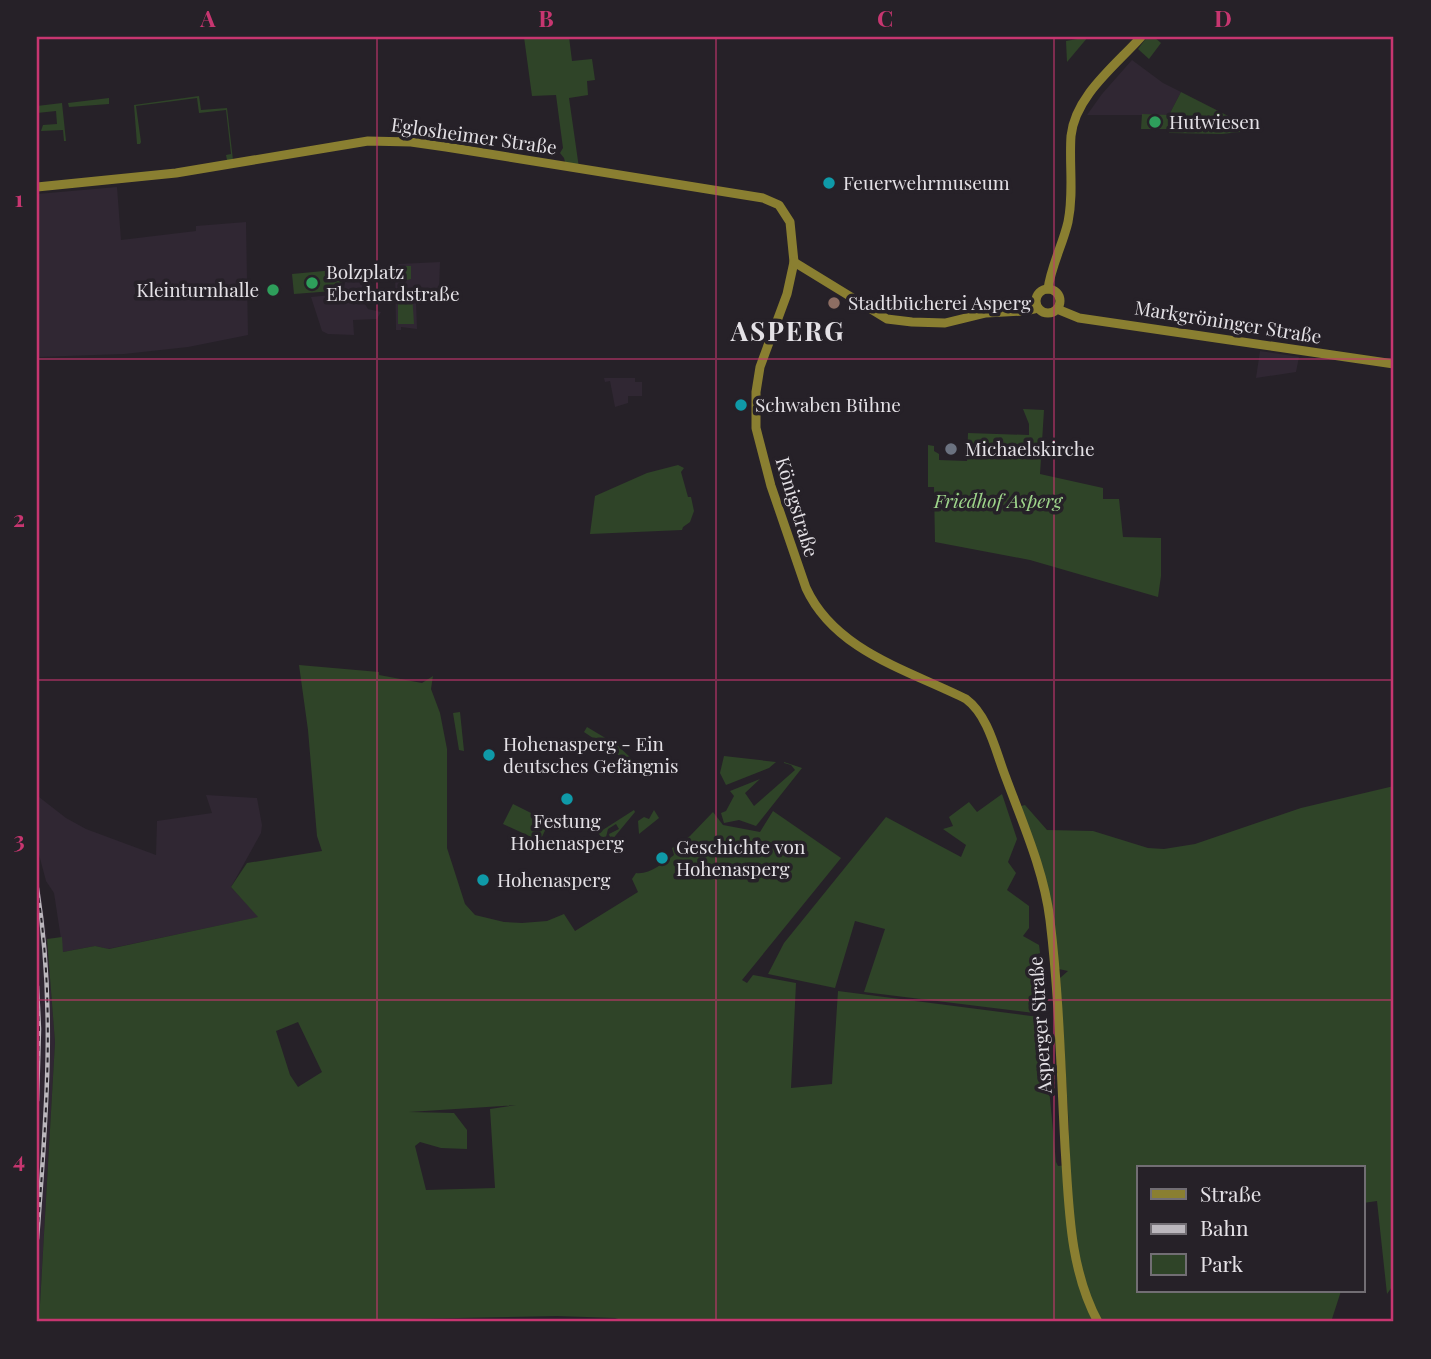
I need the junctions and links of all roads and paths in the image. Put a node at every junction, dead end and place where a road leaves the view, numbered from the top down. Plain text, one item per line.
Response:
1 (1141, 37) edge
2 (37, 187) edge
3 (779, 205) joint
4 (794, 262) junction
5 (1048, 289) junction
6 (1038, 308) junction
7 (1057, 309) junction
8 (1394, 365) edge
9 (988, 731) joint
10 (1098, 1322) edge

1 - 5 main road
2 - 3 main road, Eglosheimer Straße
3 - 4 main road, Königstraße
4 - 6 main road
4 - 9 main road, Königstraße
5 - 6 main road
5 - 7 main road
6 - 7 main road
7 - 8 main road, Markgröninger Straße
9 - 10 main road, Asperger Straße

